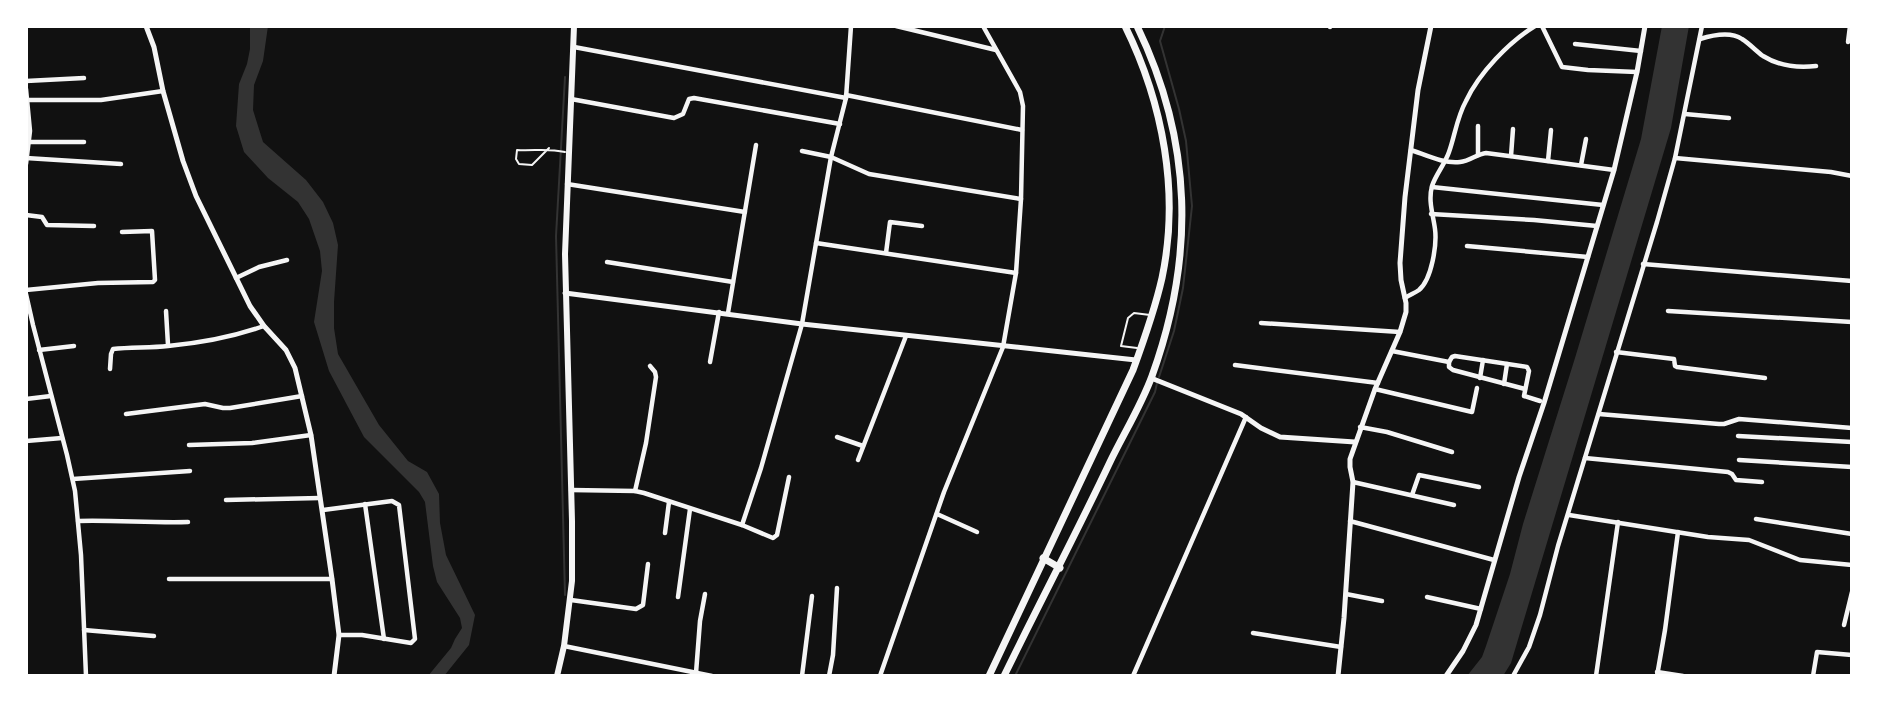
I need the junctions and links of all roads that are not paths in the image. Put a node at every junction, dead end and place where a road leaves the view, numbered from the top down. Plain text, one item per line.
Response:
1 (146, 26) edge
2 (575, 26) edge
3 (851, 26) edge
4 (897, 26) edge
5 (983, 26) edge
6 (1125, 26) edge
7 (1138, 26) edge
8 (1431, 26) edge
9 (1535, 26) edge
10 (1542, 26) edge
11 (1645, 26) edge
12 (1702, 26) edge
13 (1850, 26) edge
14 (1700, 39) junction
15 (1848, 42) dead end
16 (1575, 44) dead end
17 (574, 47) junction
18 (996, 50) junction
19 (1641, 51) junction
20 (1816, 66) dead end
21 (1637, 72) junction
22 (84, 78) dead end
23 (26, 80) edge
24 (26, 89) edge
25 (163, 91) junction
26 (846, 96) junction
27 (571, 99) junction
28 (26, 100) edge
29 (1685, 114) junction
30 (1728, 118) dead end
31 (840, 124) junction
32 (1478, 126) dead end
33 (1513, 129) dead end
34 (1022, 130) junction
35 (1551, 130) dead end
36 (1586, 139) dead end
37 (29, 142) junction
38 (84, 142) dead end
39 (756, 145) dead end
40 (549, 149) junction
41 (1411, 150) junction
42 (802, 151) dead end
43 (568, 153) junction
44 (1478, 155) junction
45 (1511, 156) junction
46 (831, 157) junction
47 (27, 158) edge
48 (1675, 158) junction
49 (1445, 161) junction
50 (1548, 162) junction
51 (26, 164) edge
52 (121, 164) dead end
53 (1581, 165) junction
54 (1614, 170) junction
55 (1852, 176) edge
56 (568, 184) junction
57 (1432, 187) junction
58 (1021, 199) junction
59 (1603, 205) junction
60 (745, 212) junction
61 (1431, 214) junction
62 (26, 215) edge
63 (94, 226) dead end
64 (922, 226) dead end
65 (1597, 226) junction
66 (122, 232) dead end
67 (816, 243) junction
68 (1467, 246) dead end
69 (886, 253) junction
70 (1588, 257) junction
71 (287, 260) dead end
72 (607, 262) dead end
73 (1643, 264) junction
74 (1016, 273) junction
75 (236, 278) junction
76 (1852, 281) edge
77 (733, 282) junction
78 (26, 292) edge
79 (565, 293) junction
80 (1405, 298) junction
81 (166, 311) dead end
82 (1668, 311) dead end
83 (719, 312) junction
84 (728, 313) junction
85 (1152, 315) junction
86 (1852, 322) edge
87 (1261, 323) dead end
88 (802, 324) junction
89 (29, 325) edge
90 (264, 326) junction
91 (1400, 332) junction
92 (906, 336) junction
93 (74, 346) dead end
94 (168, 346) junction
95 (1003, 347) junction
96 (1142, 349) junction
97 (39, 350) junction
98 (1392, 351) junction
99 (1616, 352) junction
100 (1136, 360) junction
101 (1483, 360) junction
102 (710, 362) dead end
103 (1449, 362) junction
104 (1507, 364) junction
105 (1235, 365) dead end
106 (650, 366) dead end
107 (110, 369) dead end
108 (1480, 377) junction
109 (1151, 378) junction
110 (1765, 378) dead end
111 (1504, 384) junction
112 (1376, 386) junction
113 (1477, 388) dead end
114 (1525, 389) junction
115 (51, 396) junction
116 (302, 396) junction
117 (26, 399) edge
118 (1540, 401) dead end
119 (126, 414) dead end
120 (1599, 414) junction
121 (1246, 416) junction
122 (1360, 426) junction
123 (1852, 428) edge
124 (311, 435) junction
125 (1738, 436) dead end
126 (837, 437) dead end
127 (62, 438) junction
128 (26, 441) edge
129 (1355, 442) junction
130 (1852, 442) edge
131 (189, 445) dead end
132 (863, 446) junction
133 (1452, 452) dead end
134 (1585, 458) junction
135 (858, 460) dead end
136 (1739, 460) dead end
137 (1852, 467) edge
138 (190, 471) dead end
139 (789, 477) dead end
140 (73, 479) junction
141 (1353, 482) junction
142 (1762, 482) dead end
143 (1479, 487) dead end
144 (572, 490) junction
145 (635, 491) junction
146 (1412, 495) junction
147 (321, 498) junction
148 (226, 500) dead end
149 (669, 502) junction
150 (365, 504) junction
151 (1454, 505) dead end
152 (690, 509) junction
153 (323, 510) junction
154 (937, 514) junction
155 (1569, 515) junction
156 (1756, 519) dead end
157 (78, 521) junction
158 (1350, 521) junction
159 (188, 522) dead end
160 (1618, 522) junction
161 (742, 525) junction
162 (978, 532) dead end
163 (1678, 532) junction
164 (665, 533) dead end
165 (1852, 534) edge
166 (1043, 558) junction
167 (1494, 560) junction
168 (648, 564) dead end
169 (1852, 565) edge
170 (1060, 568) junction
171 (169, 579) dead end
172 (332, 579) junction
173 (837, 588) dead end
174 (1852, 592) edge
175 (705, 594) dead end
176 (1346, 594) junction
177 (812, 596) dead end
178 (678, 597) dead end
179 (1427, 597) dead end
180 (571, 600) junction
181 (1382, 601) dead end
182 (1480, 609) junction
183 (1844, 625) dead end
184 (84, 630) junction
185 (1253, 633) dead end
186 (339, 635) junction
187 (154, 636) dead end
188 (384, 639) junction
189 (564, 646) junction
190 (1341, 647) junction
191 (1852, 655) edge
192 (696, 673) junction
193 (1657, 674) edge
194 (86, 676) edge
195 (334, 676) edge
196 (557, 676) edge
197 (712, 676) edge
198 (802, 676) edge
199 (829, 676) edge
200 (880, 676) edge
201 (989, 676) edge
202 (1004, 676) edge
203 (1133, 676) edge
204 (1338, 676) edge
205 (1446, 676) edge
206 (1513, 676) edge
207 (1597, 676) edge
208 (1683, 676) edge
209 (1813, 676) edge

1 - 25 street
2 - 17 main road
3 - 26 street
4 - 18 street
5 - 18 street
6 - 85 highway
7 - 109 highway
8 - 41 street
9 - 49 street
10 - 21 street
11 - 19 street
12 - 14 street
13 - 15 street
14 - 20 street
14 - 29 street
16 - 19 street
17 - 26 street
17 - 27 main road
18 - 34 street
19 - 21 street
21 - 54 street
22 - 23 street
24 - 28 street
25 - 28 street
25 - 75 street
26 - 31 street
26 - 34 street
27 - 31 street
27 - 43 main road
28 - 37 street
29 - 30 street
29 - 48 street
31 - 46 street
32 - 44 street
33 - 45 street
34 - 58 street
35 - 50 street
36 - 53 street
37 - 38 street
37 - 47 street
39 - 60 street
40 - 40 lane
40 - 43 lane
41 - 49 street
41 - 80 street
42 - 46 street
43 - 56 main road
44 - 45 street
44 - 49 street
45 - 50 street
46 - 58 street
46 - 67 street
47 - 51 street
47 - 52 street
48 - 55 street
48 - 73 street
49 - 57 street
50 - 53 street
53 - 54 street
54 - 59 street
56 - 60 street
56 - 79 main road
57 - 59 street
57 - 61 street
58 - 74 street
59 - 65 street
60 - 77 street
61 - 65 street
61 - 80 street
62 - 63 street
64 - 69 street
65 - 70 street
66 - 78 street
67 - 69 street
67 - 88 street
68 - 70 street
69 - 74 street
70 - 167 street
71 - 75 street
72 - 77 street
73 - 76 street
73 - 99 street
74 - 95 street
75 - 90 street
77 - 84 street
78 - 89 street
79 - 83 street
79 - 144 main road
80 - 91 street
81 - 94 street
82 - 86 street
83 - 84 street
83 - 102 street
84 - 88 street
85 - 96 highway
85 - 96 lane
87 - 91 street
88 - 92 street
88 - 161 street
89 - 97 street
90 - 94 street
90 - 116 street
91 - 98 street
92 - 95 street
92 - 132 street
93 - 97 street
94 - 107 street
95 - 100 street
95 - 154 street
96 - 100 highway
97 - 115 street
98 - 103 street
98 - 112 street
99 - 110 street
99 - 120 street
100 - 166 highway
101 - 103 street
101 - 104 street
101 - 108 street
103 - 108 street
104 - 111 street
104 - 114 street
105 - 112 street
106 - 145 street
108 - 111 street
109 - 121 street
109 - 170 highway
111 - 114 street
112 - 113 street
112 - 122 street
114 - 118 street
115 - 117 street
115 - 127 street
116 - 119 street
116 - 124 street
120 - 123 street
120 - 134 street
121 - 129 street
121 - 203 street
122 - 129 street
122 - 133 street
124 - 131 street
124 - 147 street
125 - 130 street
126 - 132 street
127 - 128 street
127 - 140 street
129 - 141 street
132 - 135 street
134 - 142 street
134 - 155 street
136 - 137 street
138 - 140 street
139 - 161 street
140 - 157 street
141 - 146 street
141 - 158 street
143 - 146 street
144 - 145 street
144 - 180 main road
145 - 149 street
146 - 151 street
147 - 148 street
147 - 153 street
149 - 152 street
149 - 164 street
150 - 153 street
150 - 188 street
150 - 188 street
152 - 161 street
152 - 178 street
153 - 172 street
154 - 162 street
154 - 200 street
155 - 160 street
155 - 206 street
156 - 165 street
157 - 159 street
157 - 184 street
158 - 167 street
158 - 176 street
160 - 163 street
160 - 207 street
163 - 169 street
163 - 193 street
166 - 170 highway
166 - 201 highway
167 - 182 street
168 - 180 street
170 - 202 highway
171 - 172 street
172 - 186 street
173 - 199 street
174 - 183 street
175 - 192 street
176 - 181 street
176 - 190 street
177 - 198 street
179 - 182 street
180 - 189 main road
182 - 205 street
184 - 187 street
184 - 194 street
185 - 190 street
186 - 188 street
186 - 195 street
189 - 192 street
189 - 196 main road
190 - 204 street
191 - 209 street
192 - 197 street
193 - 208 street

